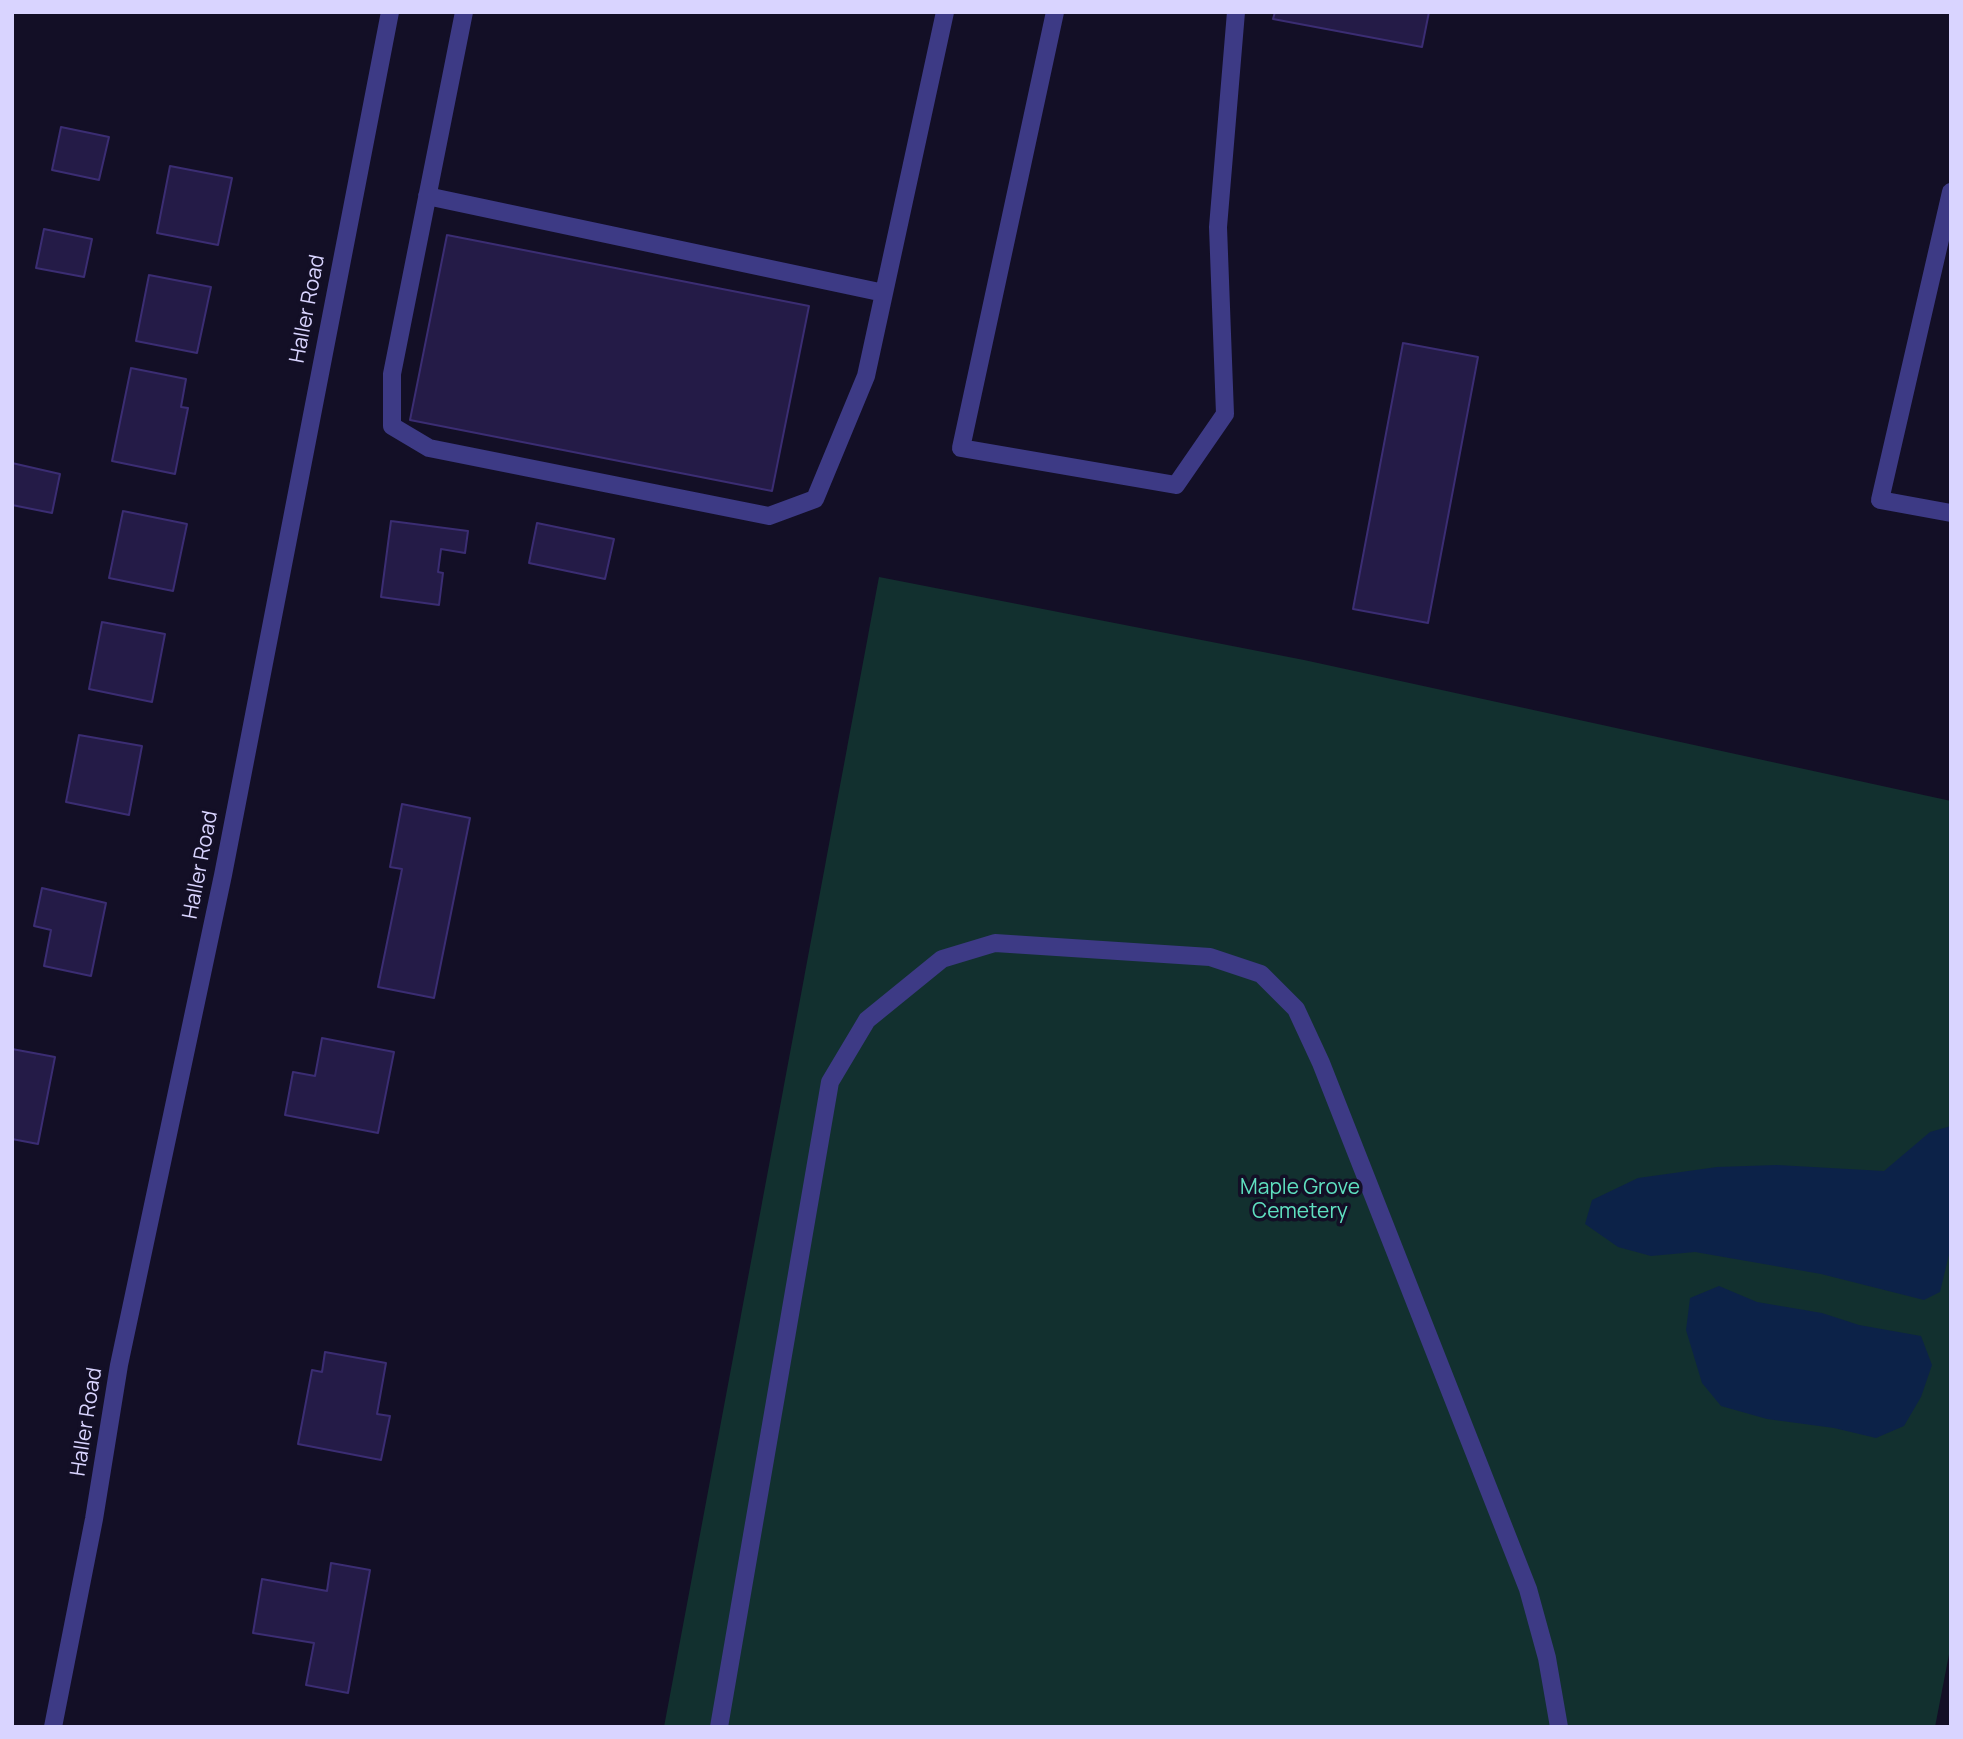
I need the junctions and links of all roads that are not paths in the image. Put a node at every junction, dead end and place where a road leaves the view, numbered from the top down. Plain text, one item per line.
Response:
1 (390, 12) edge
2 (464, 12) edge
3 (945, 12) edge
4 (1055, 12) edge
5 (1236, 12) edge
6 (1951, 192) edge
7 (427, 197) junction
8 (884, 293) junction
9 (1951, 513) edge
10 (53, 1727) edge
11 (719, 1727) edge
12 (1559, 1727) edge

1 - 10 street, Haller Road
2 - 7 street
3 - 8 street
4 - 5 street
6 - 9 street
7 - 8 street
7 - 8 street
11 - 12 street

